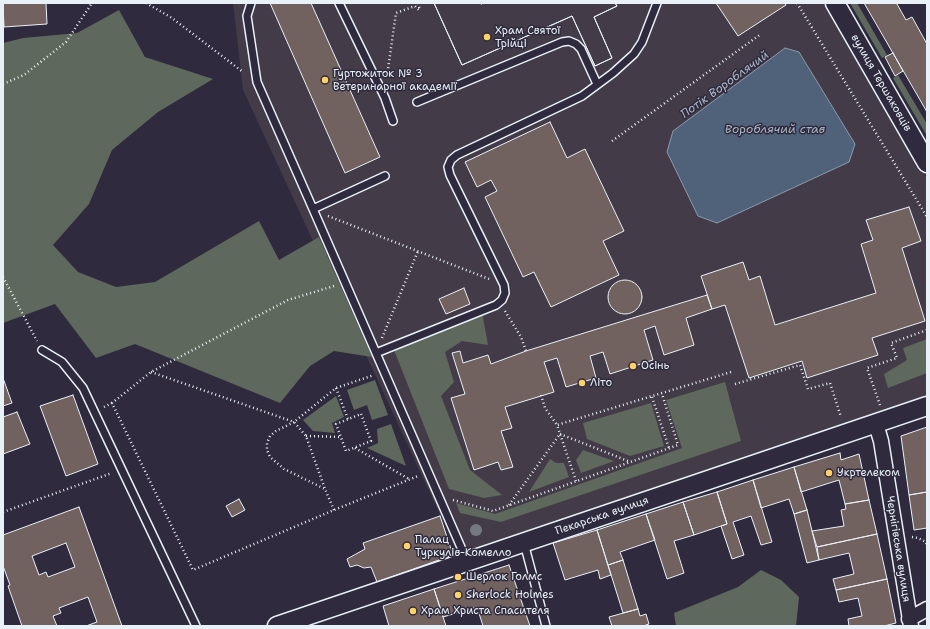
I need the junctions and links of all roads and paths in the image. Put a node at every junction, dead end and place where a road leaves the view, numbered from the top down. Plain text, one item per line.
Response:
1 (92, 3) edge
2 (146, 3) edge
3 (251, 3) edge
4 (339, 3) edge
5 (418, 3) edge
6 (657, 3) edge
7 (797, 3) edge
8 (835, 3) edge
9 (761, 34) dead end
10 (257, 82) junction
11 (3, 84) edge
12 (597, 84) junction
13 (385, 98) junction
14 (417, 102) dead end
15 (393, 121) dead end
16 (612, 141) dead end
17 (927, 162) edge
18 (385, 176) dead end
19 (313, 210) junction
20 (927, 217) edge
21 (418, 251) junction
22 (3, 277) edge
23 (345, 282) junction
24 (504, 285) junction
25 (500, 302) junction
26 (927, 330) edge
27 (42, 350) joint
28 (526, 351) dead end
29 (376, 353) junction
30 (384, 371) junction
31 (151, 372) junction
32 (731, 372) dead end
33 (735, 384) dead end
34 (336, 388) junction
35 (662, 394) junction
36 (541, 395) dead end
37 (652, 397) junction
38 (880, 405) dead end
39 (927, 406) edge
40 (842, 418) dead end
41 (348, 419) junction
42 (294, 422) junction
43 (876, 424) junction
44 (557, 426) junction
45 (560, 434) junction
46 (306, 436) junction
47 (341, 437) junction
48 (355, 447) junction
49 (669, 448) junction
50 (629, 461) junction
51 (122, 470) junction
52 (428, 472) junction
53 (409, 479) junction
54 (576, 481) junction
55 (325, 490) junction
56 (439, 497) junction
57 (509, 505) junction
58 (334, 510) junction
59 (3, 512) edge
60 (910, 537) dead end
61 (524, 542) junction
62 (927, 547) edge
63 (467, 561) junction
64 (927, 609) edge
65 (910, 623) edge
66 (196, 626) edge
67 (277, 626) edge
68 (546, 626) edge

1 - 11 path
2 - 10 path
3 - 10 lane
4 - 13 lane
5 - 13 path
6 - 12 lane
7 - 20 path
8 - 17 street, вулиця Тершаковців
9 - 16 path
10 - 19 lane
12 - 14 lane
12 - 24 lane
13 - 15 lane
18 - 19 lane
19 - 21 path
19 - 23 lane
21 - 24 path
21 - 29 path
22 - 27 path
23 - 29 lane
23 - 31 path
24 - 25 lane
25 - 28 path
25 - 29 lane
26 - 38 path
27 - 51 lane
29 - 30 lane
30 - 34 path
30 - 52 lane
31 - 42 path
31 - 58 path
32 - 35 path
33 - 40 path
34 - 41 path
34 - 42 path
35 - 37 path
35 - 49 path
36 - 44 path
37 - 44 path
37 - 49 path
39 - 43 street, Пекарська вулиця
41 - 47 path
41 - 48 path
42 - 46 path
42 - 55 path
43 - 61 street, Пекарська вулиця
43 - 65 street, Чернігівська вулиця
44 - 45 path
45 - 50 path
45 - 54 path
45 - 57 path
46 - 47 path
46 - 55 path
47 - 48 path
48 - 53 path
49 - 50 path
50 - 54 path
51 - 59 path
51 - 66 lane
52 - 53 path
52 - 56 lane
53 - 58 path
54 - 57 path
55 - 58 path
56 - 57 path
56 - 63 lane
60 - 62 path
61 - 63 street, Пекарська вулиця
61 - 68 lane
63 - 67 street, Пекарська вулиця
64 - 65 street

